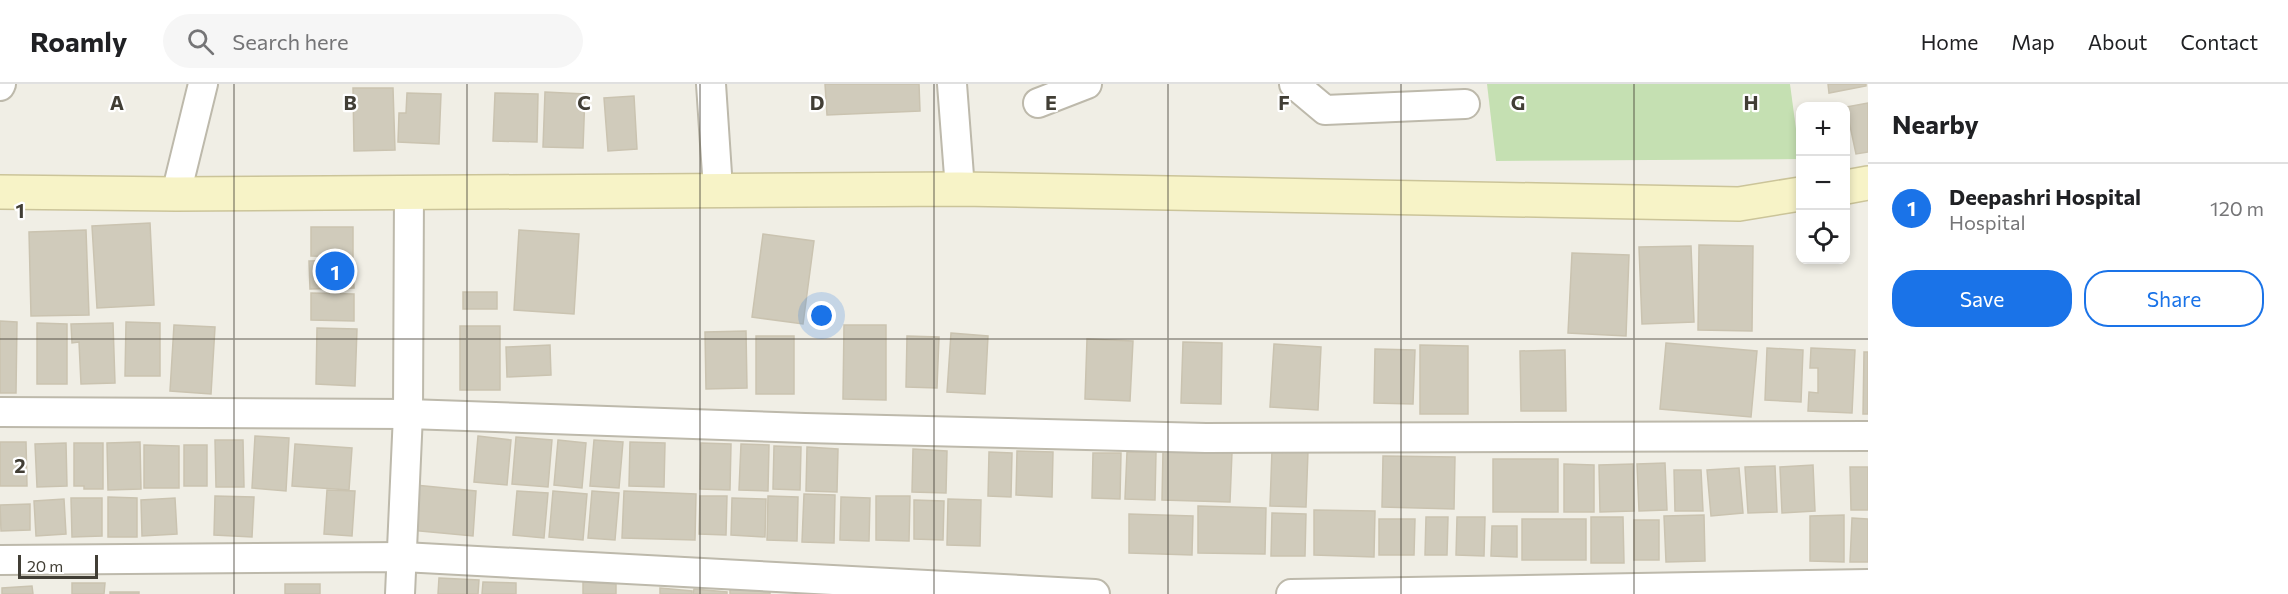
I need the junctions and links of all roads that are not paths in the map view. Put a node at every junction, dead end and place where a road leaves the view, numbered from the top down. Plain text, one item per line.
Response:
1 (203, 84) edge
2 (711, 84) edge
3 (952, 84) edge
4 (1087, 84) edge
5 (1294, 84) edge
6 (1038, 103) dead end
7 (1464, 104) dead end
8 (1868, 183) edge
9 (1850, 186) edge
10 (718, 189) junction
11 (960, 189) junction
12 (409, 191) junction
13 (0, 192) edge
14 (176, 194) junction
15 (1796, 195) edge
16 (0, 412) edge
17 (408, 414) junction
18 (1868, 436) edge
19 (403, 557) junction
20 (0, 560) edge
21 (1868, 584) edge
22 (400, 594) edge
23 (1095, 594) edge
24 (1291, 594) edge

1 - 14 street
2 - 10 street
3 - 11 street
4 - 6 street
5 - 7 street
8 - 9 street
10 - 11 street
10 - 12 street
11 - 15 street
12 - 14 street
12 - 17 street
13 - 14 street
16 - 17 street
17 - 18 street
17 - 19 street
19 - 20 street
19 - 22 street
19 - 23 street
21 - 24 street

